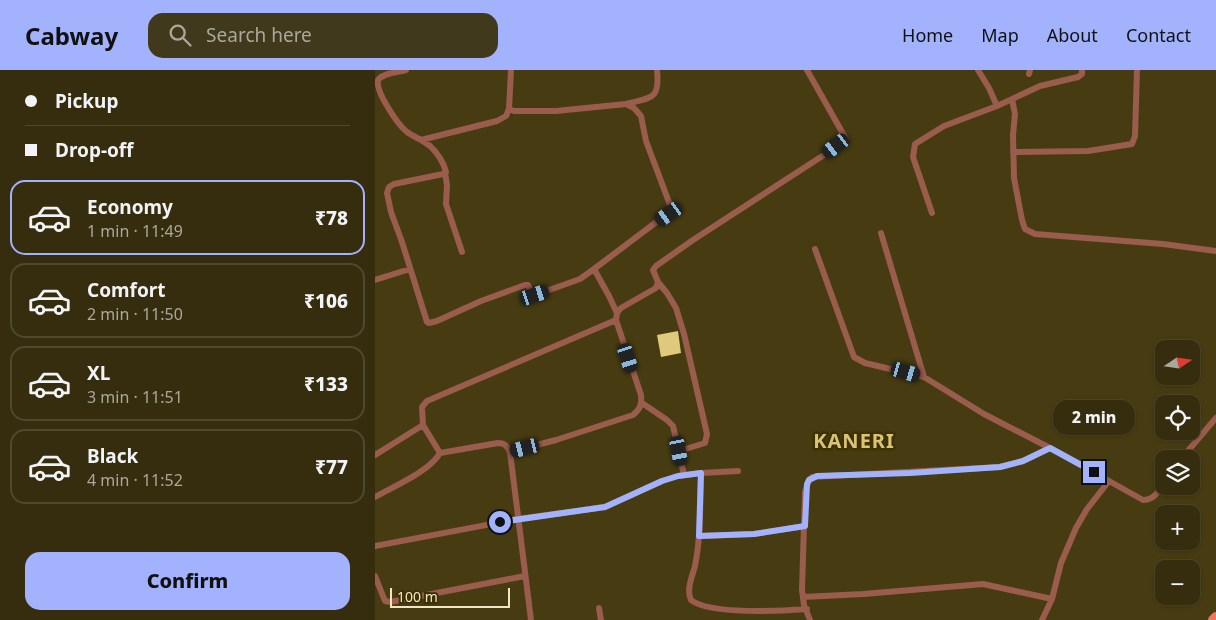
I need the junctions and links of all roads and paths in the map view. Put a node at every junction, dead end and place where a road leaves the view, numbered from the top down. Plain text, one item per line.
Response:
1 (406, 70) edge
2 (511, 70) edge
3 (657, 70) edge
4 (807, 70) edge
5 (978, 70) edge
6 (1082, 70) edge
7 (1137, 70) edge
8 (1012, 99) junction
9 (626, 104) junction
10 (997, 106) junction
11 (509, 109) junction
12 (421, 140) junction
13 (1013, 152) junction
14 (445, 173) junction
15 (931, 213) dead end
16 (881, 233) dead end
17 (815, 249) dead end
18 (462, 252) dead end
19 (1216, 252) edge
20 (410, 269) junction
21 (594, 269) junction
22 (375, 280) edge
23 (657, 282) junction
24 (616, 317) junction
25 (924, 378) junction
26 (642, 403) junction
27 (1216, 418) edge
28 (423, 425) junction
29 (1050, 448) junction
30 (1189, 450) edge
31 (679, 451) junction
32 (510, 452) junction
33 (440, 453) junction
34 (375, 455) edge
35 (738, 471) dead end
36 (701, 473) junction
37 (684, 475) junction
38 (1109, 481) junction
39 (1155, 495) edge
40 (375, 497) edge
41 (518, 519) junction
42 (805, 526) junction
43 (699, 536) junction
44 (375, 546) edge
45 (375, 576) edge
46 (525, 576) junction
47 (803, 597) junction
48 (1052, 599) junction
49 (599, 608) dead end
50 (807, 610) junction
51 (1216, 617) edge
52 (531, 620) edge
53 (601, 620) edge
54 (810, 620) edge
55 (1042, 620) edge
56 (1213, 620) edge

1 - 12 street
2 - 11 street
3 - 9 street
4 - 23 street
5 - 10 street
6 - 8 street
7 - 13 street
8 - 10 street
8 - 13 street
9 - 11 street
9 - 21 street
10 - 15 street
11 - 12 street
12 - 14 street
13 - 19 street
14 - 18 street
14 - 20 street
16 - 25 street
17 - 25 street
20 - 21 street
20 - 22 street
21 - 24 street
23 - 24 street
23 - 31 street
24 - 26 street
24 - 28 street
25 - 29 street
26 - 31 street
26 - 32 street
27 - 30 street
28 - 33 street
28 - 34 street
29 - 38 street
29 - 42 street
31 - 37 street
32 - 33 street
32 - 41 street
33 - 40 street
35 - 36 street
36 - 37 street
36 - 43 street
37 - 41 street
38 - 39 street
38 - 48 street
41 - 44 street
41 - 46 street
42 - 43 street
42 - 47 street
43 - 50 street
45 - 46 street
46 - 52 street
47 - 48 street
47 - 50 street
48 - 55 street
49 - 53 street
50 - 54 street
51 - 56 main road

